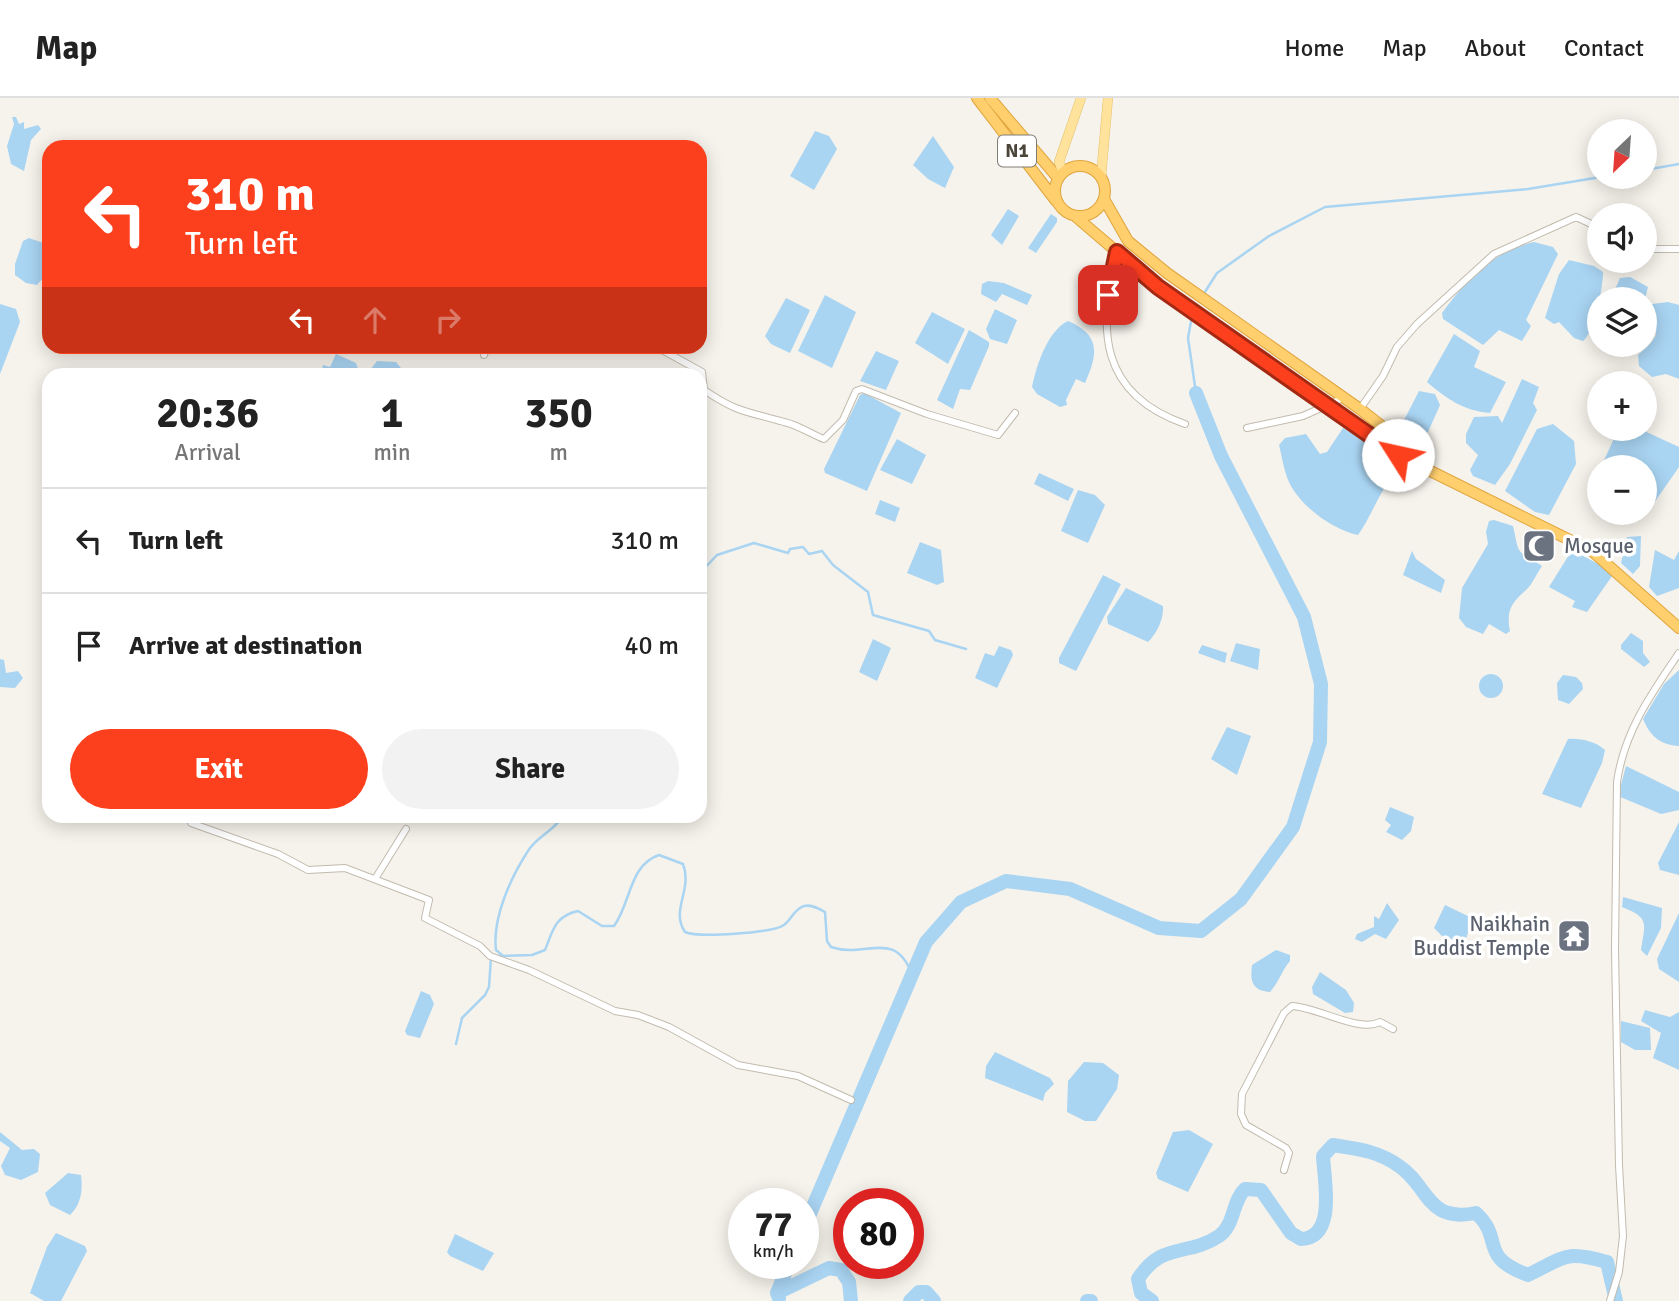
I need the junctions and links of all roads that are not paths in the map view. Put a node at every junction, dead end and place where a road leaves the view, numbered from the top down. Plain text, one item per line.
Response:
1 (977, 98) edge
2 (990, 98) edge
3 (1081, 98) edge
4 (1108, 98) edge
5 (1060, 176) junction
6 (1101, 177) junction
7 (1104, 199) junction
8 (1058, 204) junction
9 (1075, 216) junction
10 (1587, 222) edge
11 (1657, 249) edge
12 (1679, 249) edge
13 (1117, 252) junction
14 (669, 354) edge
15 (695, 368) edge
16 (707, 392) edge
17 (1343, 398) junction
18 (1328, 407) junction
19 (1360, 409) junction
20 (1015, 413) dead end
21 (1185, 424) dead end
22 (1247, 428) dead end
23 (1425, 467) junction
24 (1679, 628) edge
25 (1679, 653) edge
26 (191, 823) edge
27 (407, 829) dead end
28 (376, 879) junction
29 (1393, 1029) dead end
30 (851, 1100) dead end
31 (1284, 1170) dead end
32 (1610, 1301) edge

1 - 8 highway, N1
2 - 5 highway, N1
3 - 5 main road
4 - 6 main road
5 - 6 highway, N1
5 - 8 highway, N1
6 - 7 highway, N1
7 - 9 highway
7 - 17 highway, N1
8 - 9 highway, N1
9 - 13 highway, N1
10 - 19 street
11 - 12 street
13 - 18 highway, N1
13 - 21 street
14 - 15 street
16 - 20 street
17 - 18 street
17 - 19 highway, N1
18 - 22 street
18 - 23 highway, N1
19 - 23 highway, N1
23 - 24 highway, N1
25 - 32 street
26 - 28 street
27 - 28 street
28 - 30 street
29 - 31 street

